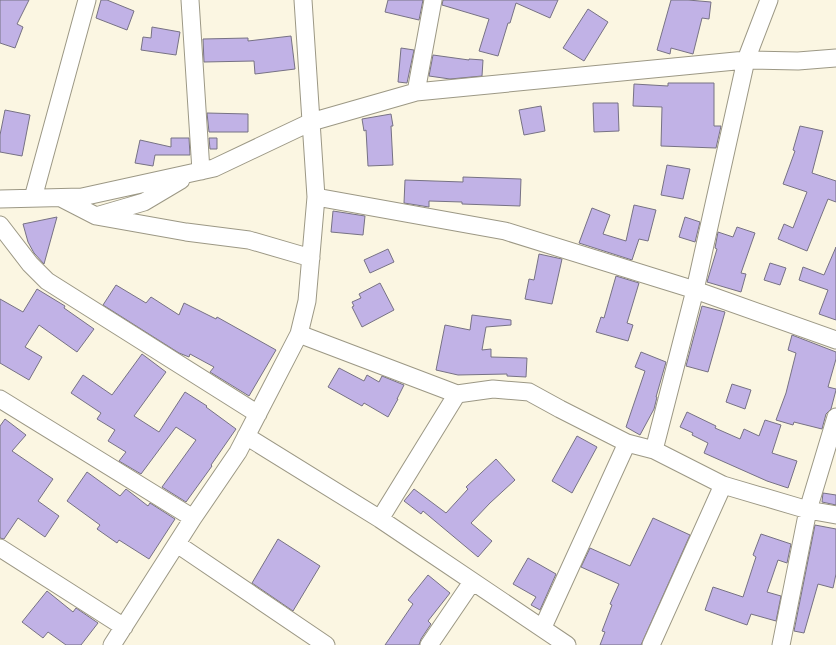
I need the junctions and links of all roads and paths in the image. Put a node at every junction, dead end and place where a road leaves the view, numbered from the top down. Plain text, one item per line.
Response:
1 (87, 0) edge
2 (190, 0) edge
3 (303, 0) edge
4 (433, 0) edge
5 (769, 0) edge
6 (836, 58) edge
7 (746, 60) junction
8 (416, 92) junction
9 (311, 122) junction
10 (196, 172) junction
11 (316, 197) junction
12 (34, 198) junction
13 (60, 198) junction
14 (4, 199) edge
15 (96, 216) junction
16 (0, 220) edge
17 (0, 225) edge
18 (311, 258) junction
19 (695, 290) junction
20 (299, 334) junction
21 (836, 340) edge
22 (457, 394) junction
23 (0, 399) edge
24 (258, 414) junction
25 (836, 417) edge
26 (246, 436) junction
27 (627, 443) junction
28 (654, 450) junction
29 (723, 485) junction
30 (808, 510) junction
31 (836, 515) edge
32 (193, 518) junction
33 (380, 519) junction
34 (176, 544) junction
35 (0, 548) edge
36 (472, 582) junction
37 (124, 627) junction
38 (542, 627) junction
39 (112, 645) edge
40 (326, 645) edge
41 (429, 645) edge
42 (567, 645) edge
43 (651, 645) edge
44 (781, 645) edge

1 - 12 street
2 - 10 street
3 - 9 street
4 - 8 street
5 - 7 street
6 - 7 street
7 - 8 street
7 - 19 street
8 - 9 street
9 - 10 street
9 - 11 street
10 - 13 street
10 - 15 street
11 - 18 street
11 - 19 street
12 - 13 street
12 - 14 street
13 - 15 street
14 - 16 street
15 - 18 street
17 - 24 street
18 - 20 street
19 - 21 street
19 - 28 street
20 - 22 street
20 - 24 street
22 - 27 street
22 - 33 street
23 - 32 street
24 - 26 street
25 - 30 street
26 - 32 street
26 - 33 street
27 - 28 street
27 - 38 street
28 - 29 street
29 - 30 street
29 - 43 street
30 - 31 street
30 - 44 street
32 - 34 street
33 - 36 street
34 - 37 street
34 - 40 street
35 - 37 street
36 - 38 street
36 - 41 street
37 - 39 street
38 - 42 street

